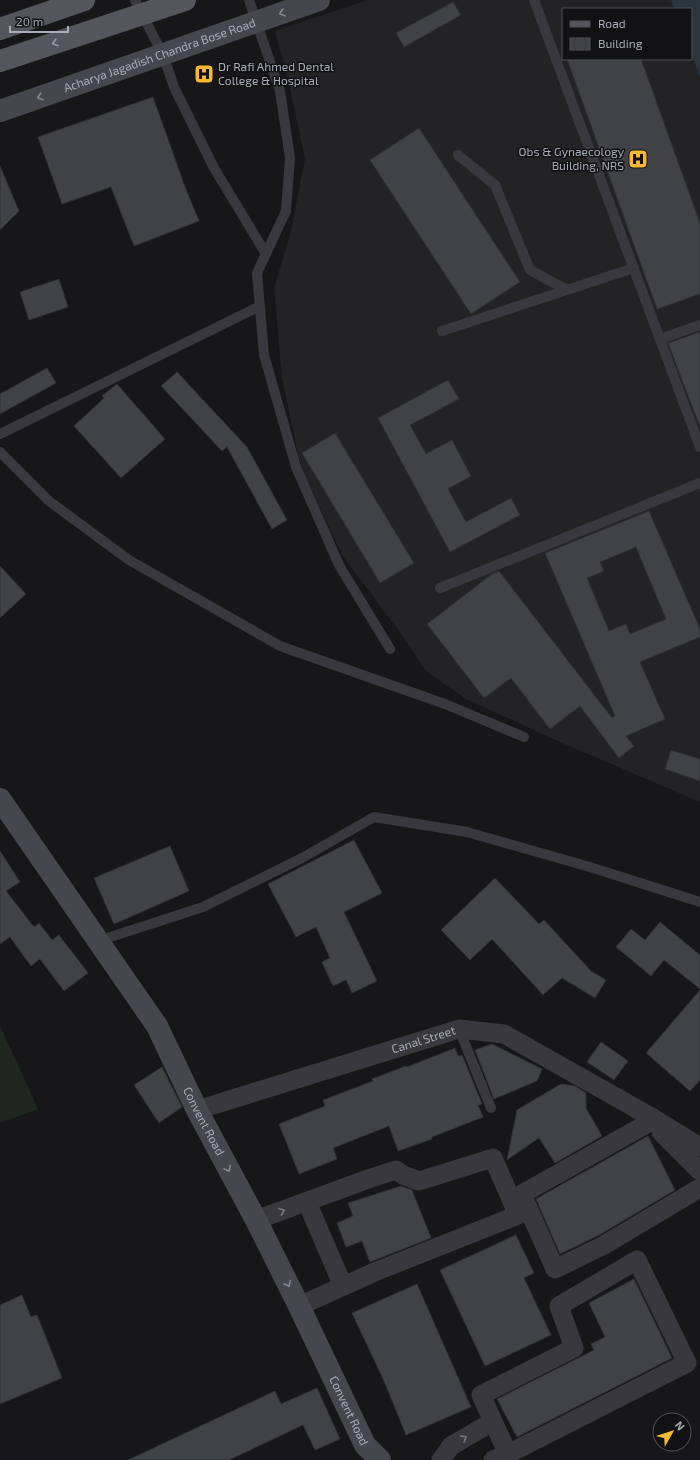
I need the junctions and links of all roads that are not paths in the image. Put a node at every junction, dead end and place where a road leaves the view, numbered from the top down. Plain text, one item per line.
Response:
1 (84, 0) edge
2 (185, 0) edge
3 (249, 0) edge
4 (319, 0) edge
5 (534, 0) edge
6 (139, 7) edge
7 (256, 22) junction
8 (0, 29) edge
9 (163, 55) junction
10 (0, 61) edge
11 (0, 111) edge
12 (458, 154) dead end
13 (266, 254) junction
14 (634, 268) junction
15 (567, 290) junction
16 (260, 306) junction
17 (700, 325) edge
18 (442, 331) dead end
19 (660, 339) junction
20 (0, 434) edge
21 (700, 447) edge
22 (0, 452) edge
23 (700, 483) edge
24 (440, 588) dead end
25 (390, 649) dead end
26 (524, 737) dead end
27 (0, 798) edge
28 (700, 902) edge
29 (98, 941) junction
30 (459, 1030) junction
31 (491, 1108) dead end
32 (197, 1110) junction
33 (652, 1120) junction
34 (700, 1148) edge
35 (700, 1171) edge
36 (700, 1188) edge
37 (307, 1202) junction
38 (256, 1220) junction
39 (343, 1286) junction
40 (299, 1306) junction
41 (492, 1422) junction
42 (500, 1457) edge
43 (380, 1460) edge
44 (441, 1460) edge

1 - 8 main road
2 - 6 main road
3 - 7 lane
4 -> 7 street, Acharya Jagadish Chandra Bose Road
5 - 14 lane
6 - 9 lane
6 -> 10 main road
7 - 9 street, Acharya Jagadish Chandra Bose Road
7 - 13 lane
9 -> 11 street, Acharya Jagadish Chandra Bose Road
9 - 13 lane
12 - 15 lane
13 - 16 lane
14 - 15 lane
14 - 19 lane
15 - 18 lane
16 - 20 lane
16 - 25 lane
17 - 19 lane
19 - 21 lane
22 - 26 lane
23 - 24 lane
27 - 29 street, Convent Road
28 - 29 lane
29 - 32 street, Convent Road
30 - 31 lane
30 - 32 street, Canal Street
30 - 33 street, Canal Street
32 -> 38 street, Convent Road
33 - 34 street, Canal Street
33 - 35 street
33 - 36 street
38 -> 37 street
37 - 39 street
37 - 39 street
38 -> 40 street, Convent Road
39 - 40 street
40 - 43 street, Convent Road
41 - 42 street
41 - 42 street
44 -> 41 street

